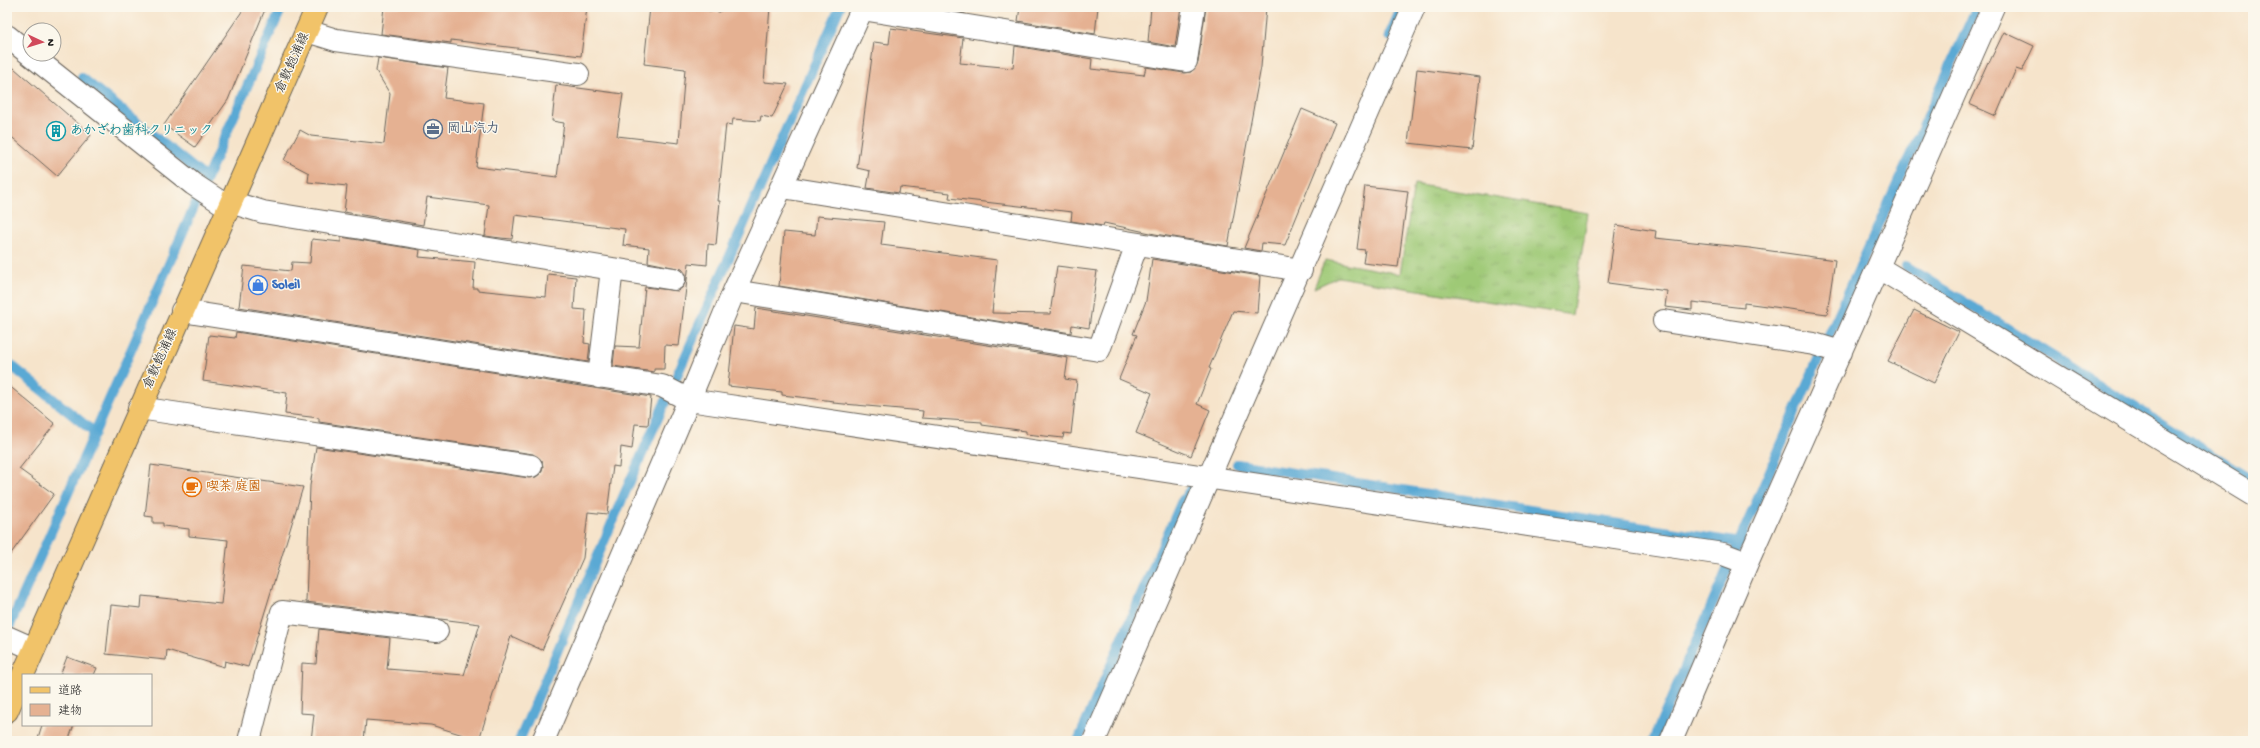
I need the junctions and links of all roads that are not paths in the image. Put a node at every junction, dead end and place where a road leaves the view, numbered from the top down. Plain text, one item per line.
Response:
1 (317, 7) edge
2 (1194, 7) edge
3 (1414, 7) edge
4 (1993, 7) edge
5 (862, 8) edge
6 (306, 31) junction
7 (7, 36) edge
8 (578, 74) dead end
9 (782, 187) junction
10 (229, 205) junction
11 (1137, 244) junction
12 (1879, 268) junction
13 (612, 269) junction
14 (1292, 269) junction
15 (674, 279) dead end
16 (734, 291) junction
17 (182, 311) junction
18 (1664, 320) dead end
19 (1829, 348) junction
20 (600, 377) junction
21 (677, 394) junction
22 (139, 408) junction
23 (531, 466) dead end
24 (1211, 477) junction
25 (2253, 495) edge
26 (1746, 562) junction
27 (437, 632) dead end
28 (9, 638) edge
29 (34, 649) junction
30 (23, 674) edge
31 (22, 677) edge
32 (7, 711) edge
33 (248, 741) edge
34 (543, 741) edge
35 (1094, 741) edge
36 (1671, 741) edge

1 - 6 main road, 倉敷飽浦線
2 - 5 street
3 - 14 street
4 - 12 street
5 - 9 street
6 - 8 street
6 - 10 main road, 倉敷飽浦線
7 - 10 street
9 - 11 street
9 - 16 street
10 - 13 street
10 - 17 main road, 倉敷飽浦線
11 - 14 street
11 - 16 street
12 - 19 street
12 - 25 street
13 - 15 street
13 - 20 street
14 - 24 street
16 - 21 street
17 - 20 street
17 - 22 main road, 倉敷飽浦線
18 - 19 street
19 - 26 street
20 - 21 street
21 - 24 street
21 - 34 street
22 - 23 street
22 - 29 main road, 倉敷飽浦線
24 - 26 street
24 - 35 street
26 - 36 street
27 - 33 street
28 - 29 street
29 - 30 main road, 倉敷飽浦線
31 - 32 main road, 倉敷飽浦線

